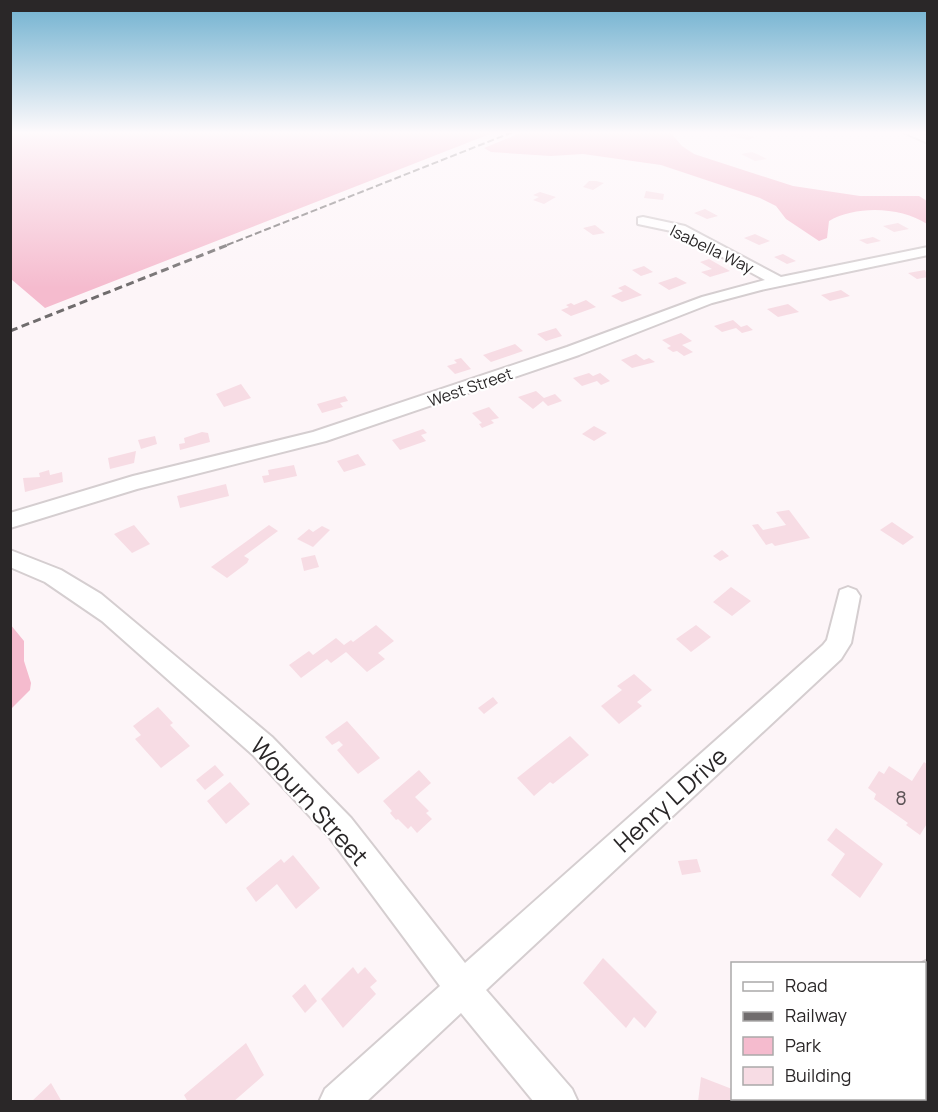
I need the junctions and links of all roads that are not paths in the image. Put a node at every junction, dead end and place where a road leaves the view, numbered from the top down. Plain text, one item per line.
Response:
1 (643, 221) dead end
2 (927, 250) edge
3 (779, 282) junction
4 (10, 521) edge
5 (10, 558) edge
6 (848, 596) dead end
7 (464, 986) junction
8 (338, 1101) edge
9 (559, 1101) edge

1 - 3 street, Isabella Way
2 - 3 street, West Street
3 - 4 street, West Street
5 - 7 street, Woburn Street
6 - 7 street, Henry L Drive
7 - 8 street, Henry L Drive
7 - 9 street, Woburn Street

